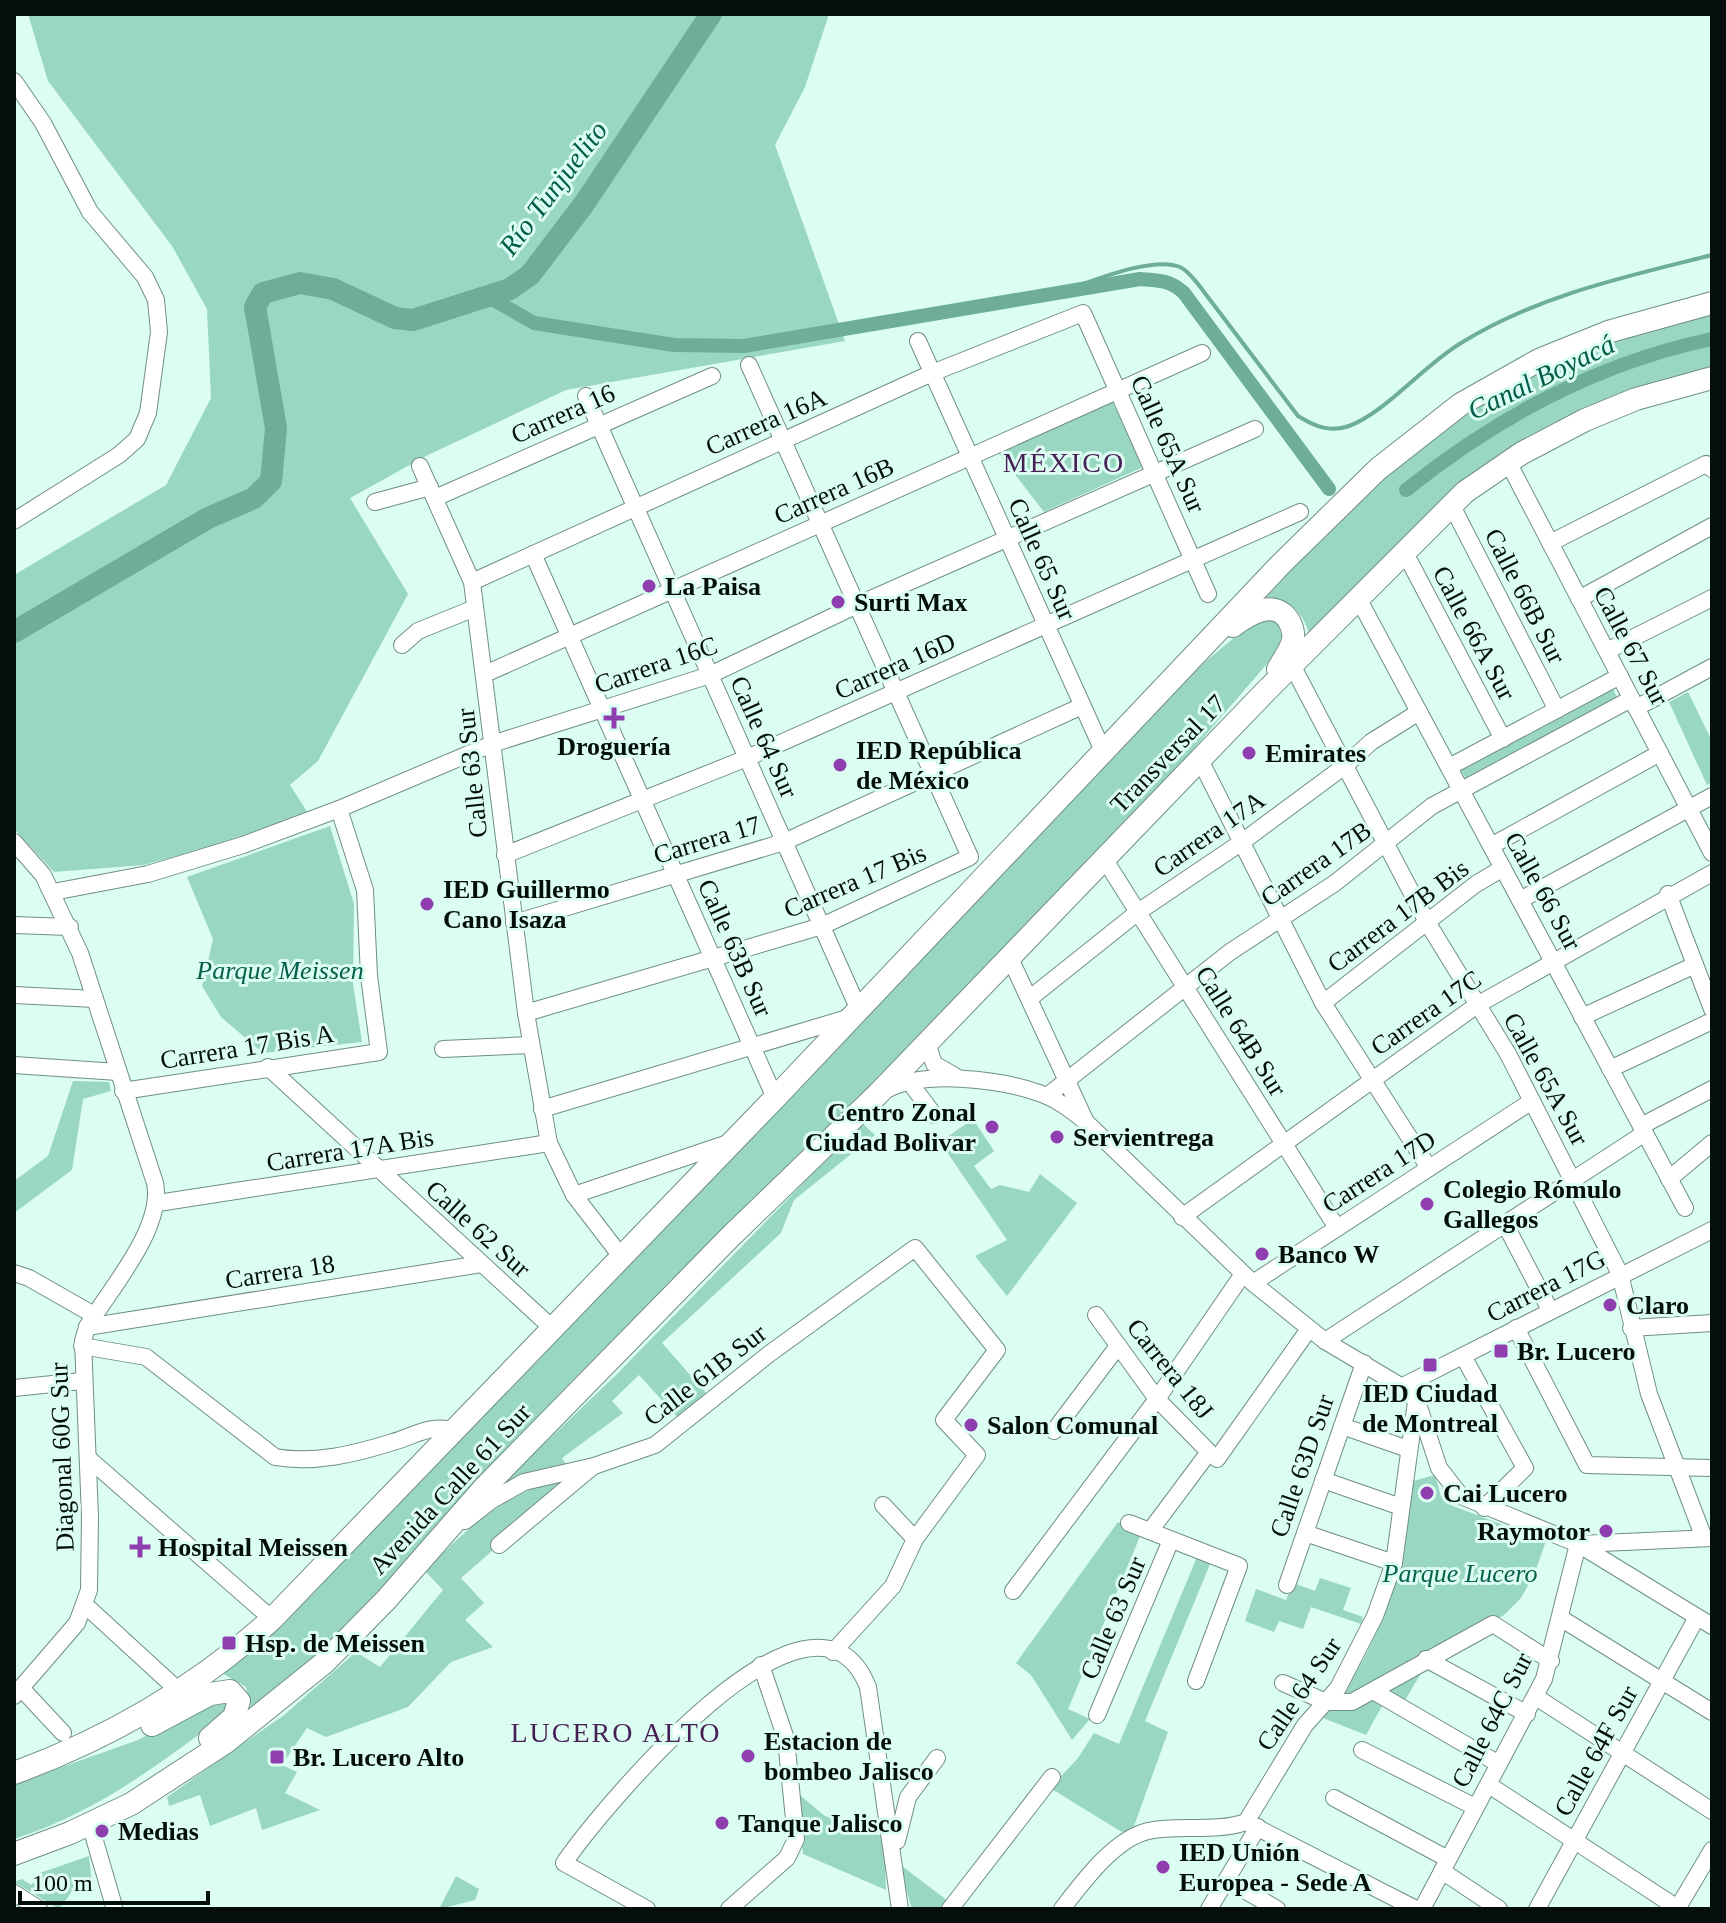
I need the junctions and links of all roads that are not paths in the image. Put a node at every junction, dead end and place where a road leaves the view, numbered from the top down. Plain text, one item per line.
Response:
1 (14, 81) edge
2 (1712, 303) edge
3 (1083, 313) joint
4 (918, 341) dead end
5 (1202, 353) dead end
6 (749, 365) dead end
7 (932, 373) junction
8 (712, 376) dead end
9 (1709, 383) edge
10 (1118, 389) junction
11 (586, 396) dead end
12 (598, 423) junction
13 (1255, 429) dead end
14 (783, 440) junction
15 (969, 456) junction
16 (1508, 462) junction
17 (420, 466) dead end
18 (1710, 467) edge
19 (1154, 473) junction
20 (432, 492) junction
21 (375, 502) dead end
22 (1451, 504) junction
23 (636, 507) junction
24 (1300, 512) dead end
25 (14, 521) edge
26 (820, 523) junction
27 (1712, 526) edge
28 (1006, 539) junction
29 (1550, 543) junction
30 (1404, 551) junction
31 (533, 554) junction
32 (1193, 560) junction
33 (472, 582) junction
34 (672, 590) junction
35 (1208, 594) dead end
36 (1358, 598) junction
37 (1712, 598) edge
38 (1579, 599) junction
39 (857, 605) junction
40 (475, 608) junction
41 (1045, 625) junction
42 (570, 636) junction
43 (402, 645) dead end
44 (1202, 648) junction
45 (1607, 651) junction
46 (1292, 665) junction
47 (1712, 667) edge
48 (485, 674) junction
49 (710, 675) junction
50 (1620, 676) junction
51 (896, 691) junction
52 (1266, 691) junction
53 (1634, 704) junction
54 (1082, 706) junction
55 (602, 709) junction
56 (1557, 710) junction
57 (1419, 712) junction
58 (1503, 739) junction
59 (492, 744) junction
60 (1104, 753) junction
61 (1660, 753) junction
62 (747, 758) junction
63 (1200, 760) junction
64 (1346, 765) junction
65 (1449, 767) junction
66 (933, 774) junction
67 (1460, 789) junction
68 (1712, 796) edge
69 (643, 800) junction
70 (1688, 808) junction
71 (339, 809) junction
72 (14, 842) edge
73 (784, 842) junction
74 (1242, 842) junction
75 (1386, 844) junction
76 (1491, 846) junction
77 (1712, 853) edge
78 (505, 855) junction
79 (1105, 860) junction
80 (1503, 868) junction
81 (1712, 873) edge
82 (676, 875) junction
83 (53, 892) junction
84 (1668, 894) junction
85 (1520, 900) junction
86 (1138, 912) junction
87 (1281, 919) junction
88 (1427, 922) junction
89 (514, 923) junction
90 (14, 925) edge
91 (822, 926) junction
92 (70, 927) junction
93 (713, 958) junction
94 (1010, 958) junction
95 (1553, 960) junction
96 (1695, 965) junction
97 (1185, 987) junction
98 (14, 995) edge
99 (95, 999) junction
100 (1029, 999) junction
101 (1323, 1003) junction
102 (1477, 1005) junction
103 (1712, 1009) edge
104 (526, 1013) junction
105 (856, 1014) junction
106 (1582, 1017) junction
107 (1712, 1021) edge
108 (927, 1043) junction
109 (531, 1045) junction
110 (752, 1047) junction
111 (443, 1049) dead end
112 (14, 1065) edge
113 (268, 1067) junction
114 (1610, 1069) junction
115 (118, 1072) junction
116 (960, 1079) junction
117 (908, 1080) junction
118 (1067, 1080) junction
119 (1372, 1080) junction
120 (1712, 1089) edge
121 (123, 1091) junction
122 (878, 1094) junction
123 (1047, 1096) junction
124 (775, 1098) junction
125 (1532, 1101) junction
126 (542, 1109) junction
127 (934, 1115) dead end
128 (1086, 1122) junction
129 (1643, 1130) junction
130 (732, 1142) junction
131 (549, 1143) junction
132 (1712, 1143) edge
133 (1283, 1144) junction
134 (1429, 1168) junction
135 (376, 1170) junction
136 (1574, 1179) junction
137 (1669, 1179) junction
138 (574, 1195) junction
139 (158, 1203) junction
140 (1685, 1208) dead end
141 (1182, 1217) junction
142 (1505, 1224) junction
143 (1337, 1228) junction
144 (1712, 1230) edge
145 (620, 1255) junction
146 (481, 1264) junction
147 (14, 1273) edge
148 (1620, 1274) junction
149 (1248, 1278) junction
150 (1550, 1310) junction
151 (1096, 1315) dead end
152 (90, 1321) junction
153 (1712, 1323) edge
154 (551, 1327) junction
155 (1516, 1328) junction
156 (1631, 1328) junction
157 (1309, 1329) junction
158 (1325, 1341) junction
159 (82, 1346) junction
160 (1118, 1346) junction
161 (1463, 1356) junction
162 (1364, 1363) junction
163 (82, 1381) junction
164 (1403, 1386) junction
165 (14, 1388) edge
166 (1157, 1399) junction
167 (1416, 1401) junction
168 (1342, 1426) junction
169 (453, 1430) junction
170 (1054, 1431) dead end
171 (1408, 1449) junction
172 (1213, 1456) junction
173 (88, 1458) junction
174 (594, 1466) junction
175 (1712, 1468) edge
176 (1680, 1470) junction
177 (1323, 1480) junction
178 (883, 1505) dead end
179 (1401, 1507) junction
180 (1484, 1508) junction
181 (1129, 1523) dead end
182 (1150, 1531) junction
183 (1305, 1533) junction
184 (1708, 1538) edge
185 (915, 1539) junction
186 (1171, 1540) junction
187 (1578, 1544) junction
188 (499, 1545) dead end
189 (426, 1553) junction
190 (1394, 1563) junction
191 (1287, 1585) dead end
192 (1013, 1591) dead end
193 (85, 1605) junction
194 (1697, 1617) junction
195 (272, 1619) junction
196 (1562, 1619) junction
197 (1712, 1626) edge
198 (833, 1652) junction
199 (1426, 1659) junction
200 (1551, 1661) junction
201 (761, 1665) junction
202 (1196, 1681) dead end
203 (1662, 1681) junction
204 (1283, 1683) dead end
205 (18, 1692) edge
206 (180, 1692) junction
207 (1375, 1692) junction
208 (1536, 1697) junction
209 (1326, 1702) junction
210 (1712, 1712) edge
211 (1527, 1714) junction
212 (1097, 1715) dead end
213 (62, 1744) junction
214 (1362, 1750) dead end
215 (1622, 1753) junction
216 (937, 1758) dead end
217 (1499, 1764) junction
218 (14, 1773) edge
219 (1052, 1777) dead end
220 (1489, 1785) junction
221 (149, 1792) junction
222 (1334, 1798) dead end
223 (1475, 1807) junction
224 (1712, 1811) edge
225 (90, 1824) junction
226 (1252, 1824) junction
227 (1574, 1842) junction
228 (1712, 1850) edge
229 (14, 1854) edge
230 (1445, 1865) junction
231 (895, 1870) junction
232 (1227, 1880) junction
233 (14, 1893) edge
234 (114, 1906) dead end
235 (39, 1909) edge
236 (647, 1909) edge
237 (729, 1909) edge
238 (900, 1909) edge
239 (950, 1909) edge
240 (1062, 1909) edge
241 (1209, 1909) edge
242 (1277, 1909) edge
243 (1419, 1909) edge
244 (1499, 1909) edge
245 (1537, 1909) edge
246 (1678, 1909) edge

1 - 25 street
2 - 44 highway, Transversal 17
3 - 7 street, Carrera 16A
3 - 10 street, Calle 65A Sur
4 - 7 street, Calle 65 Sur
5 - 10 street, Carrera 16B
6 - 14 street
7 - 14 street, Carrera 16A
7 - 15 street, Calle 65 Sur
8 - 12 street, Carrera 16
9 - 16 highway, Transversal 17
10 - 15 street, Carrera 16B
10 - 19 street, Calle 65A Sur
11 - 12 street, Calle 64 Sur
12 - 20 street, Carrera 16
12 - 23 street, Calle 64 Sur
13 - 19 street, Carrera 16C
14 - 23 street, Carrera 16A
14 - 26 street
15 - 26 street, Carrera 16B
15 - 28 street, Calle 65 Sur
16 - 22 highway, Transversal 17
16 - 29 street, Calle 67 Sur
17 - 20 street, Calle 63 Sur
18 - 29 street
19 - 28 street, Carrera 16C
19 - 32 street, Calle 65A Sur
20 - 21 street, Carrera 16
20 - 33 street, Calle 63 Sur
22 - 30 highway, Transversal 17
22 - 56 street, Calle 66B Sur
23 - 31 street, Carrera 16A
23 - 34 street, Calle 64 Sur
24 - 32 street, Carrera 16D
26 - 34 street, Carrera 16B
26 - 39 street
27 - 38 street
28 - 39 street, Carrera 16C
28 - 41 street, Calle 65 Sur
29 - 38 street, Calle 67 Sur
30 - 36 highway, Transversal 17
30 - 58 street, Calle 66A Sur
31 - 33 street, Carrera 16A
31 - 42 street, Calle 63B Sur
32 - 35 street, Calle 65A Sur
32 - 41 street, Carrera 16D
33 - 40 street, Calle 63 Sur
34 - 42 street, Carrera 16B
34 - 49 street, Calle 64 Sur
36 - 46 highway, Transversal 17
36 - 57 street, Calle 66 Sur
37 - 45 street
38 - 45 street, Calle 67 Sur
39 - 49 street, Carrera 16C
39 - 51 street
40 - 43 street
40 - 48 street, Calle 63 Sur
41 - 51 street, Carrera 16D
41 - 54 street, Calle 65 Sur
42 - 48 street, Carrera 16B
42 - 55 street, Calle 63B Sur
44 - 52 highway
44 - 60 highway, Transversal 17
45 - 50 street, Calle 67 Sur
46 - 52 highway, Transversal 17
46 - 64 street, Calle 65A Sur
47 - 53 street, Carrera 17B
48 - 59 street, Calle 63 Sur
49 - 55 street, Carrera 16C
49 - 62 street, Calle 64 Sur
50 - 53 street, Calle 67 Sur
50 - 56 street
51 - 62 street, Carrera 16D
51 - 66 street
52 - 63 highway, Transversal 17
53 - 61 street, Calle 67 Sur
53 - 67 street, Carrera 17B
54 - 60 street, Calle 65 Sur
54 - 66 street, Carrera 17
55 - 59 street, Carrera 16C
55 - 69 street, Calle 63B Sur
56 - 58 street
57 - 64 street, Carrera 17A
57 - 65 street, Calle 66 Sur
58 - 65 street
59 - 71 street, Carrera 16C
59 - 78 street, Calle 63 Sur
60 - 105 highway, Transversal 17
61 - 70 street, Calle 67 Sur
61 - 76 street, Carrera 17B Bis
62 - 69 street, Carrera 16D
62 - 73 street, Calle 64 Sur
63 - 74 street
63 - 79 highway, Transversal 17
64 - 74 street, Carrera 17A
64 - 75 street, Calle 65A Sur
65 - 67 street, Calle 66 Sur
66 - 73 street, Carrera 17
66 - 91 street, Carrera 17 Bis
67 - 75 street, Carrera 17B
67 - 76 street, Calle 66 Sur
68 - 70 street
69 - 78 street, Carrera 16D
69 - 82 street, Calle 63B Sur
70 - 77 street, Calle 67 Sur
70 - 85 street
71 - 83 street, Carrera 16C
71 - 113 street, Carrera 17 Bis A
72 - 83 street
73 - 82 street, Carrera 17
73 - 91 street, Calle 64 Sur
74 - 86 street, Carrera 17A
74 - 87 street
75 - 87 street, Carrera 17B
75 - 88 street, Calle 65A Sur
76 - 80 street, Calle 66 Sur
78 - 89 street, Calle 63 Sur
79 - 86 street, Calle 64B Sur
79 - 94 highway, Transversal 17
80 - 85 street, Calle 66 Sur
80 - 88 street, Carrera 17B Bis
81 - 84 street, Carrera 17C
82 - 89 street, Carrera 17
82 - 93 street, Calle 63B Sur
83 - 92 street
84 - 95 street, Carrera 17C
84 - 96 street
85 - 95 street, Calle 66 Sur
86 - 97 street, Calle 64B Sur
86 - 100 street, Carrera 17A
87 - 97 street, Carrera 17B
87 - 101 street
88 - 101 street, Carrera 17B Bis
88 - 102 street, Calle 65A Sur
89 - 104 street, Calle 63 Sur
90 - 92 street
91 - 93 street, Carrera 17 Bis
91 - 105 street, Calle 64 Sur
92 - 99 street
93 - 104 street, Carrera 17 Bis
93 - 110 street, Calle 63B Sur
94 - 100 street
94 - 108 highway, Transversal 17
95 - 102 street, Carrera 17C
95 - 106 street, Calle 66 Sur
96 - 103 street
96 - 106 street
97 - 118 street, Carrera 17B
97 - 133 street, Calle 64B Sur
98 - 99 street
99 - 115 street
100 - 118 street
101 - 119 street
102 - 119 street, Carrera 17C
102 - 125 street, Calle 65A Sur
104 - 109 street, Calle 63 Sur
105 - 110 street
105 - 124 highway, Avenida Calle 61 Sur
106 - 114 street, Calle 66 Sur
107 - 114 street
108 - 116 street
108 - 122 highway, Transversal 17
109 - 111 street
109 - 126 street, Calle 63 Sur
110 - 124 street, Calle 63B Sur
110 - 126 street
112 - 115 street
113 - 121 street, Carrera 17 Bis A
113 - 135 street, Calle 62 Sur
114 - 129 street, Calle 66 Sur
115 - 121 street
116 - 117 street
116 - 123 street
117 - 122 street
117 - 127 street
118 - 123 street, Carrera 17B
118 - 128 street
119 - 133 street, Carrera 17C
119 - 134 street
120 - 129 street
121 - 139 street
122 - 189 highway, Avenida Calle 61 Sur
123 - 128 street
124 - 130 highway, Avenida Calle 61 Sur
125 - 134 street, Carrera 17D
125 - 136 street, Calle 65A Sur
126 - 131 street, Calle 63 Sur
128 - 141 street
129 - 136 street
129 - 137 street, Calle 66 Sur
130 - 138 street
130 - 145 highway, Avenida Calle 61 Sur
131 - 135 street, Carrera 17A Bis
131 - 138 street, Calle 63 Sur
132 - 137 street
133 - 141 street, Carrera 17C
133 - 143 street, Calle 64B Sur
134 - 143 street, Carrera 17D
135 - 139 street, Carrera 17A Bis
135 - 146 street, Calle 62 Sur
136 - 142 street
136 - 148 street, Calle 65A Sur
137 - 140 street, Calle 66 Sur
138 - 145 street, Calle 63 Sur
139 - 152 street, Diagonal 60G Sur
141 - 149 street
142 - 150 street
142 - 158 street
143 - 149 street, Carrera 17D
144 - 148 street, Carrera 17G
145 - 154 highway, Avenida Calle 61 Sur
146 - 152 street, Carrera 18
146 - 154 street, Calle 62 Sur
147 - 152 street
148 - 150 street, Carrera 17G
148 - 156 street, Calle 65A Sur
149 - 157 street
149 - 166 street
150 - 155 street, Carrera 17G
151 - 160 street, Carrera 18J
152 - 159 street, Diagonal 60G Sur
153 - 156 street
154 - 169 highway, Avenida Calle 61 Sur
155 - 161 street, Carrera 17G
155 - 176 street
156 - 176 street, Calle 65A Sur
157 - 158 street
157 - 172 street, Calle 63 Sur
158 - 162 street
159 - 163 street, Diagonal 60G Sur
159 - 169 street
160 - 166 street, Carrera 18J
160 - 170 street
161 - 164 street, Carrera 17G
161 - 180 street
162 - 164 street
162 - 168 street, Calle 63D Sur
163 - 165 street
163 - 173 street, Diagonal 60G Sur
164 - 167 street
166 - 172 street, Carrera 18J
166 - 192 street
167 - 171 street, Calle 64 Sur
167 - 180 street
168 - 171 street
168 - 177 street, Calle 63D Sur
169 - 195 highway, Avenida Calle 61 Sur
171 - 179 street, Calle 64 Sur
172 - 182 street, Calle 63 Sur
173 - 193 street, Diagonal 60G Sur
173 - 195 street
174 - 185 street, Calle 61B Sur
174 - 188 street
174 - 189 street, Calle 61B Sur
175 - 176 street
176 - 184 street, Calle 65A Sur
177 - 179 street
177 - 183 street, Calle 63D Sur
178 - 185 street
179 - 190 street, Calle 64 Sur
180 - 187 street
181 - 182 street
182 - 186 street
183 - 190 street
183 - 191 street, Calle 63D Sur
184 - 187 street
185 - 198 street
186 - 202 street
186 - 212 street, Calle 63 Sur
187 - 194 street
187 - 196 street, Calle 64C Sur
189 - 221 highway, Avenida Calle 61 Sur
190 - 209 street, Calle 64 Sur
193 - 205 street, Diagonal 60G Sur
193 - 206 street
194 - 197 street
194 - 203 street, Calle 64F Sur
195 - 206 highway, Avenida Calle 61 Sur
196 - 200 street, Calle 64C Sur
196 - 203 street
198 - 201 street
198 - 231 street
199 - 200 street
199 - 207 street
199 - 211 street
200 - 208 street, Calle 64C Sur
201 - 236 street
201 - 237 street
203 - 210 street
203 - 215 street, Calle 64F Sur
204 - 209 street
205 - 213 street
206 - 213 highway, Avenida Calle 61 Sur
207 - 209 street
207 - 217 street
208 - 211 street, Calle 64C Sur
208 - 215 street
209 - 226 street, Calle 64 Sur
211 - 217 street, Calle 64C Sur
213 - 218 highway, Avenida Calle 61 Sur
213 - 221 highway
214 - 223 street
215 - 224 street
215 - 227 street, Calle 64F Sur
216 - 231 street
217 - 220 street, Calle 64C Sur
219 - 239 street
220 - 223 street, Calle 64C Sur
220 - 227 street
221 - 225 highway, Avenida Calle 61 Sur
222 - 230 street
223 - 230 street, Calle 64C Sur
225 - 229 highway, Avenida Calle 61 Sur
225 - 234 street
226 - 232 street, Calle 64 Sur
226 - 240 street
226 - 243 street
227 - 245 street, Calle 64F Sur
227 - 246 street
228 - 246 street
230 - 243 street, Calle 64C Sur
230 - 244 street
231 - 238 street
232 - 241 street, Calle 64 Sur
232 - 242 street
233 - 235 street

